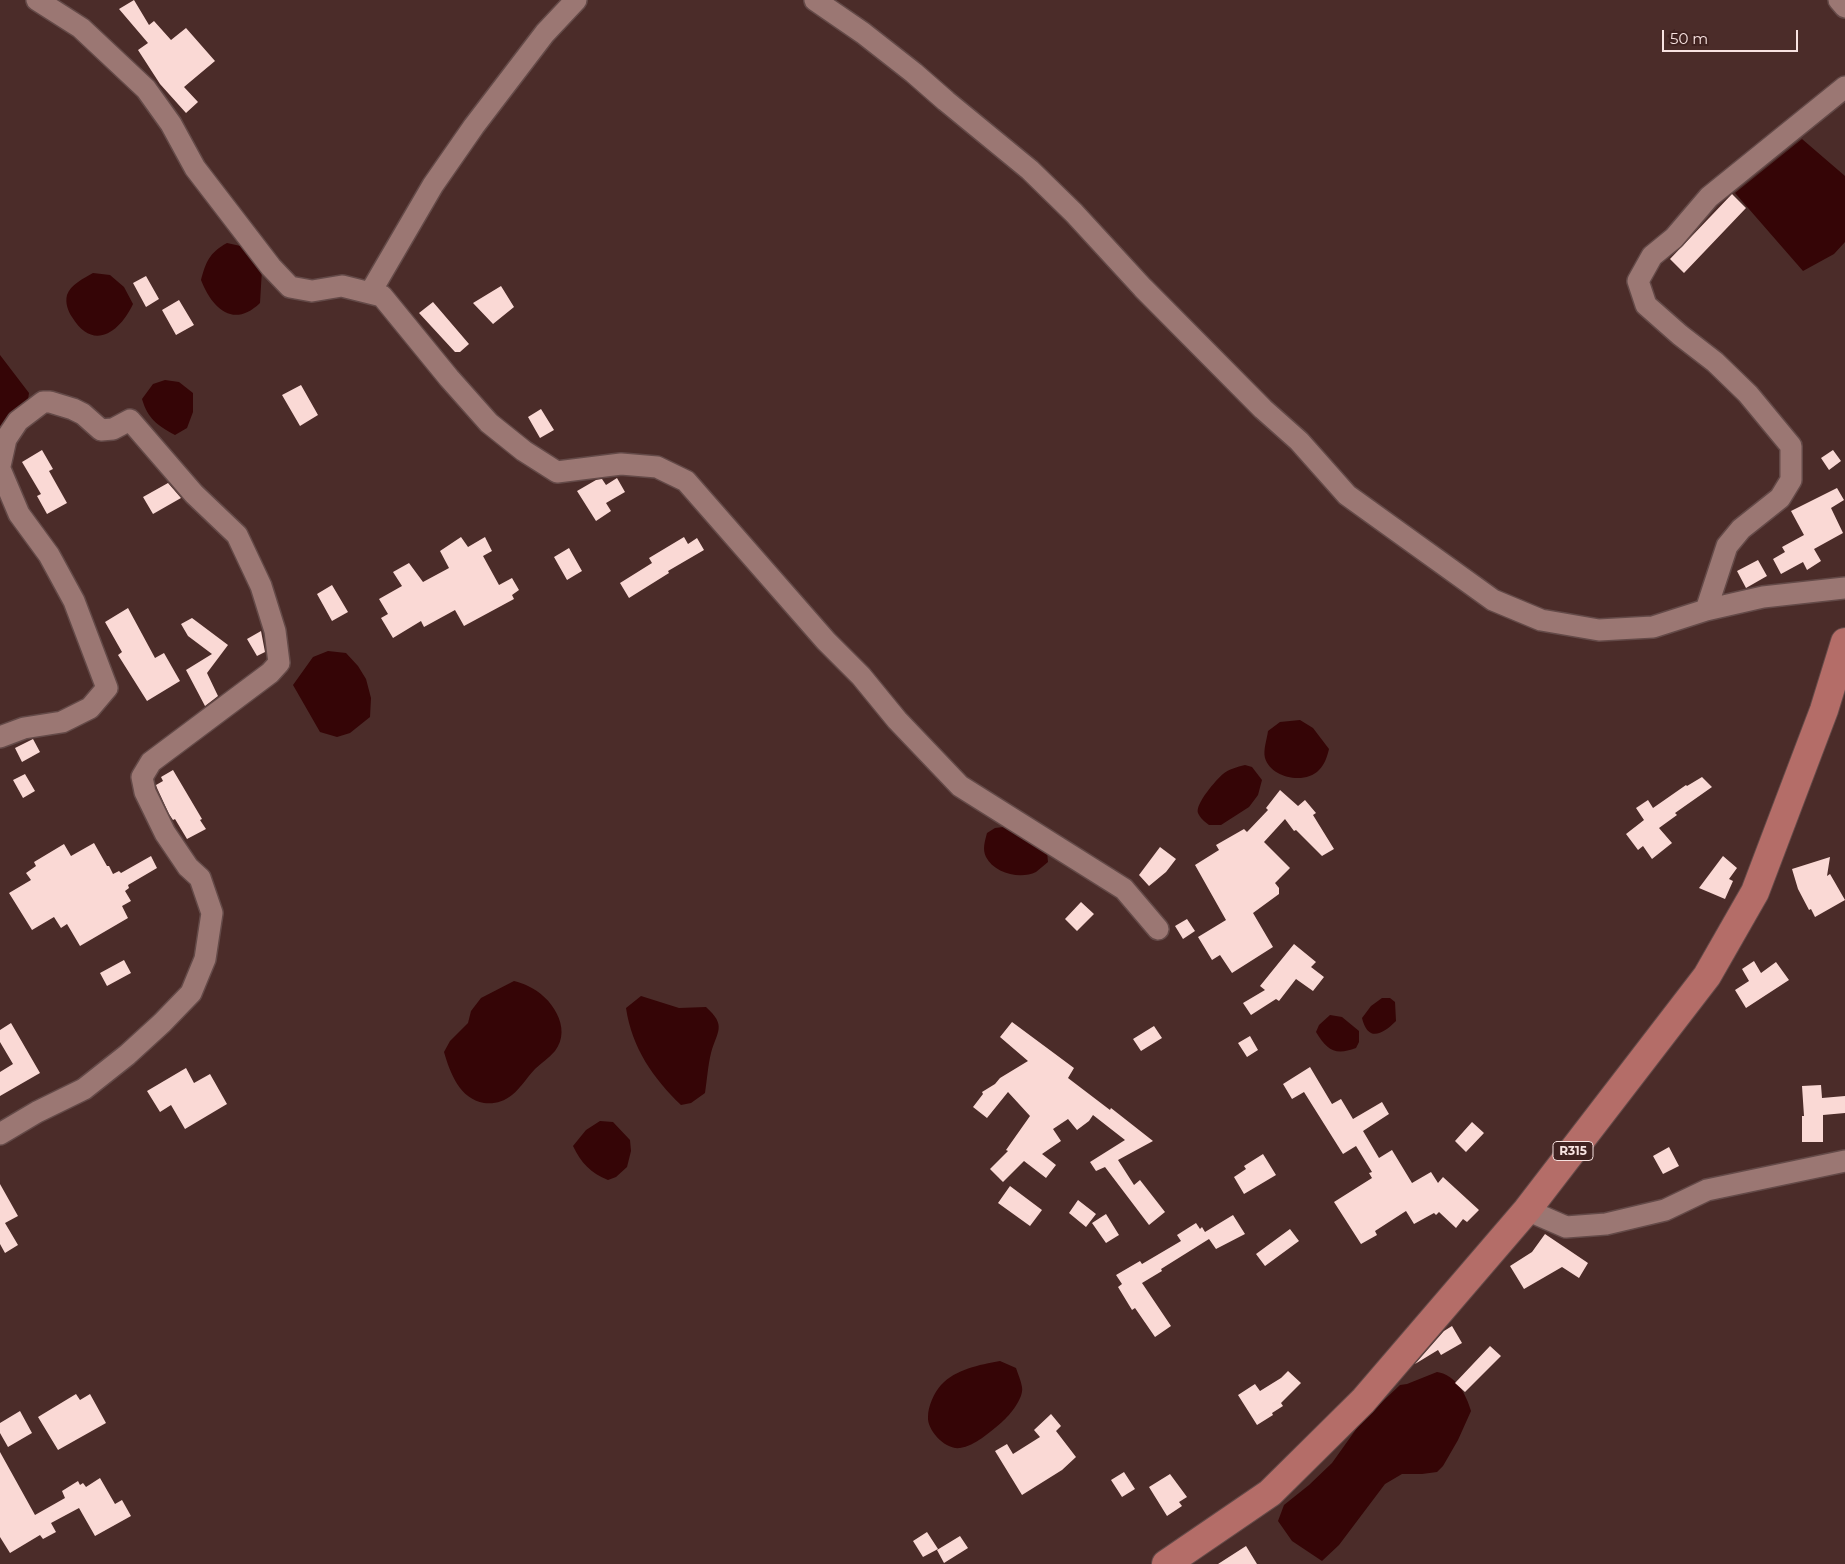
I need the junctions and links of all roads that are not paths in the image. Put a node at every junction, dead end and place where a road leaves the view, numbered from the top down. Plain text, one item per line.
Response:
1 (37, 0) edge
2 (576, 0) edge
3 (815, 0) edge
4 (1839, 0) edge
5 (1845, 7) edge
6 (1845, 88) edge
7 (370, 293) junction
8 (0, 468) edge
9 (1845, 588) edge
10 (1706, 610) junction
11 (1845, 642) edge
12 (0, 737) edge
13 (1158, 929) dead end
14 (0, 1134) edge
15 (1845, 1161) edge
16 (1527, 1210) junction
17 (1166, 1564) edge

1 - 7 street
2 - 7 street
3 - 10 street
4 - 5 street
6 - 10 street
7 - 13 street
8 - 12 street
8 - 14 street
9 - 10 street
11 - 16 main road, R315
15 - 16 street
16 - 17 main road, R315

